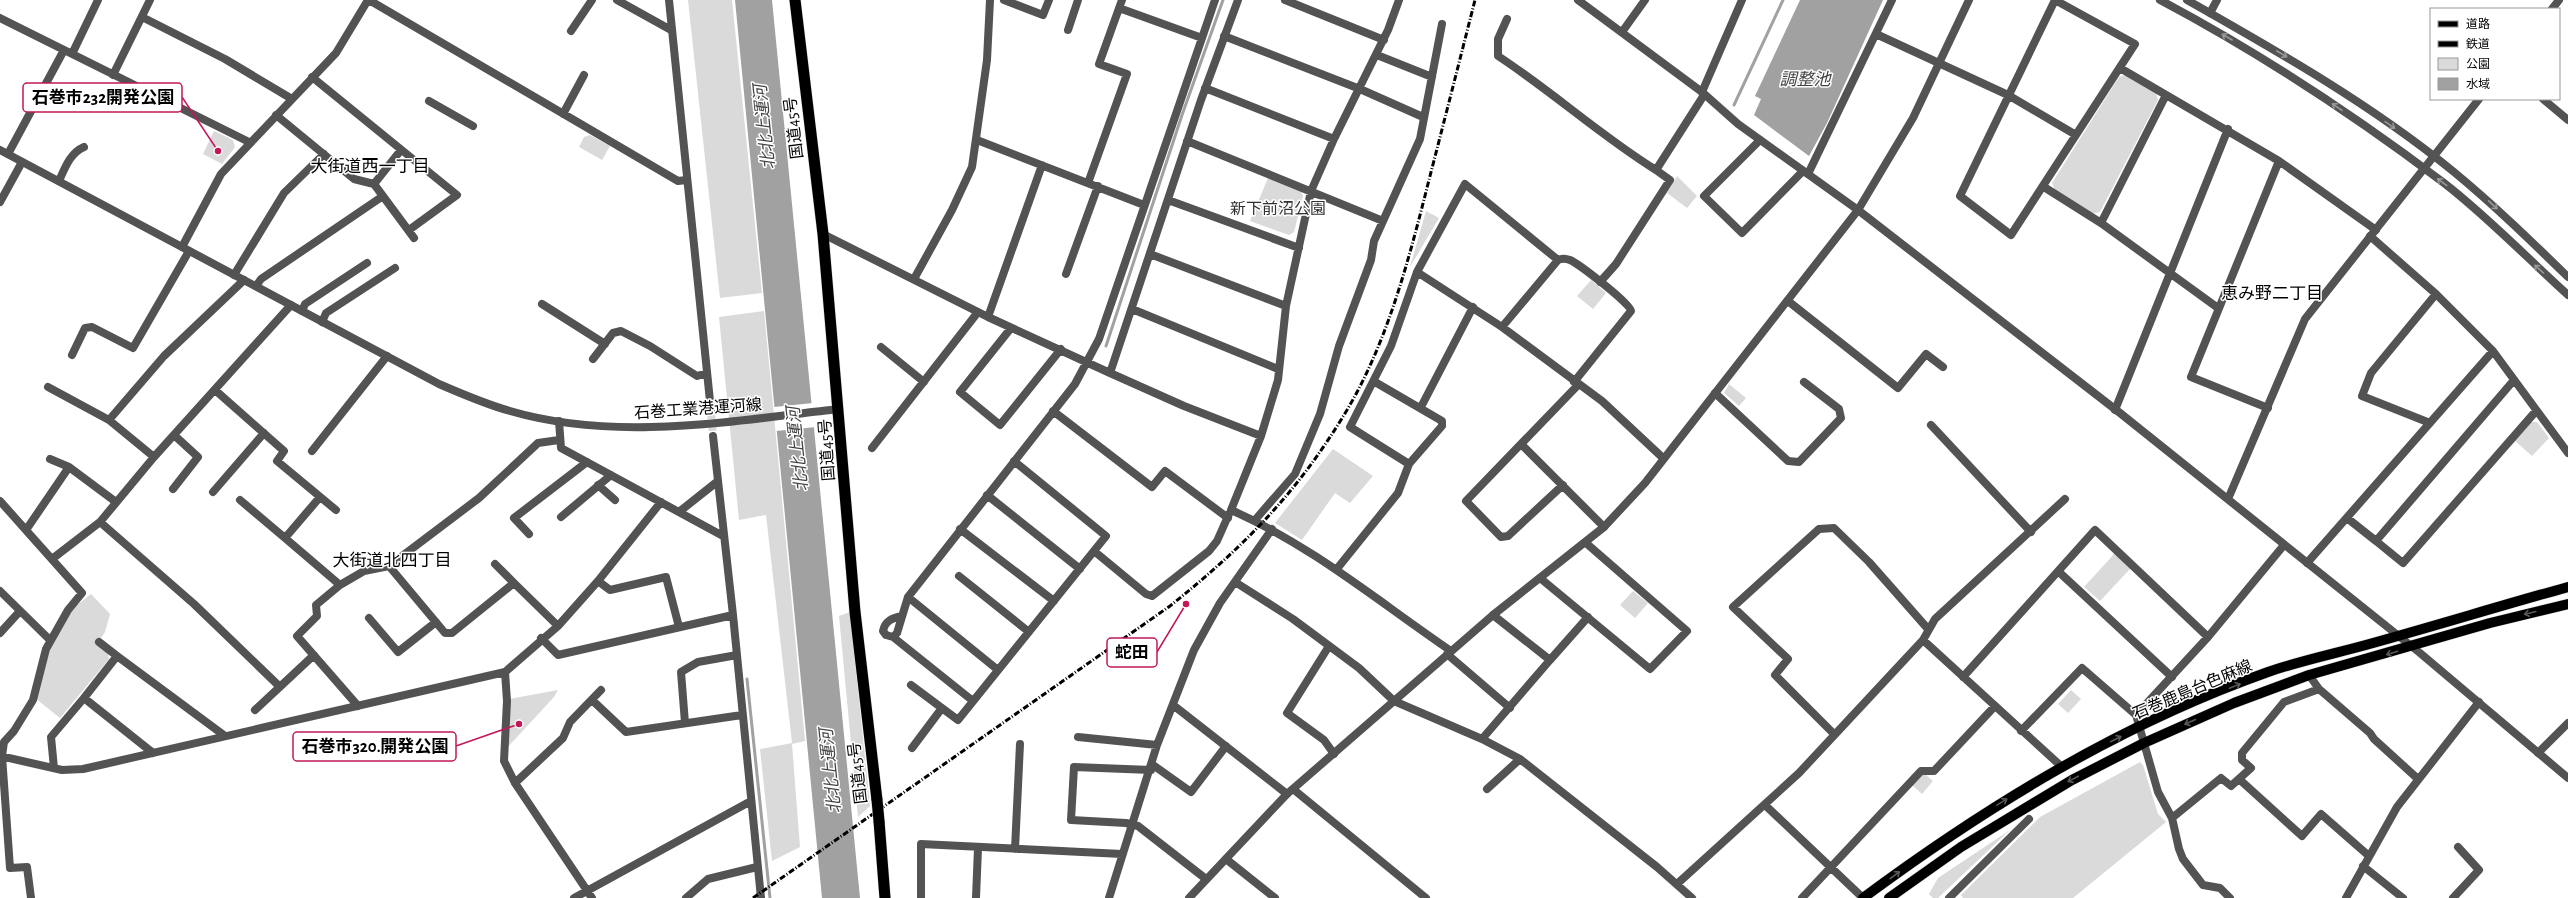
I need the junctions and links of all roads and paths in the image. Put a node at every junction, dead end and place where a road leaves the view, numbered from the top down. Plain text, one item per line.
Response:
1 (98, 0) edge
2 (150, 0) edge
3 (369, 0) edge
4 (592, 0) edge
5 (617, 0) edge
6 (669, 0) edge
7 (795, 0) edge
8 (990, 0) edge
9 (1004, 0) edge
10 (1049, 0) edge
11 (1078, 0) edge
12 (1122, 0) edge
13 (1215, 0) edge
14 (1238, 0) edge
15 (1285, 0) edge
16 (1400, 0) edge
17 (1645, 0) edge
18 (1742, 0) edge
19 (1892, 0) edge
20 (1969, 0) edge
21 (2055, 0) edge
22 (2160, 0) edge
23 (2187, 0) edge
24 (2216, 0) edge
25 (2559, 0) edge
26 (1299, 2) edge
27 (1583, 2) edge
28 (1119, 8) junction
29 (2553, 8) edge
30 (2210, 13) junction
31 (142, 17) junction
32 (0, 18) edge
33 (1507, 19) dead end
34 (1442, 24) dead end
35 (671, 30) junction
36 (1068, 30) dead end
37 (571, 31) dead end
38 (1622, 32) junction
39 (1876, 34) junction
40 (1224, 36) junction
41 (1202, 38) junction
42 (1384, 40) junction
43 (68, 52) junction
44 (1377, 55) junction
45 (1940, 63) junction
46 (2120, 68) junction
47 (113, 75) junction
48 (584, 75) dead end
49 (312, 77) junction
50 (1432, 77) junction
51 (1205, 88) junction
52 (1360, 89) junction
53 (1703, 93) junction
54 (2008, 95) junction
55 (2166, 95) junction
56 (292, 99) junction
57 (2478, 100) edge
58 (2544, 100) edge
59 (429, 101) dead end
60 (563, 114) junction
61 (276, 115) junction
62 (1423, 117) junction
63 (2568, 120) edge
64 (473, 126) dead end
65 (2228, 129) junction
66 (2076, 135) junction
67 (1334, 139) junction
68 (977, 140) junction
69 (1760, 140) junction
70 (1187, 141) junction
71 (249, 142) junction
72 (84, 147) dead end
73 (401, 150) junction
74 (4, 152) edge
75 (324, 154) junction
76 (2434, 157) junction
77 (2279, 161) junction
78 (22, 162) junction
79 (1042, 166) junction
80 (2424, 169) junction
81 (1656, 170) junction
82 (1805, 173) junction
83 (686, 180) junction
84 (59, 181) junction
85 (1088, 183) junction
86 (374, 184) junction
87 (1098, 186) junction
88 (2044, 187) junction
89 (1311, 191) junction
90 (383, 196) junction
91 (1168, 200) junction
92 (0, 202) edge
93 (1144, 205) junction
94 (1858, 210) junction
95 (1383, 221) junction
96 (2101, 224) junction
97 (409, 230) junction
98 (2373, 233) junction
99 (823, 234) junction
100 (414, 238) dead end
101 (1299, 248) junction
102 (185, 249) junction
103 (1150, 254) junction
104 (1558, 260) junction
105 (367, 263) dead end
106 (395, 268) dead end
107 (1417, 272) junction
108 (1066, 274) dead end
109 (2169, 274) junction
110 (234, 275) junction
111 (2568, 277) edge
112 (914, 279) junction
113 (244, 280) junction
114 (1600, 282) junction
115 (256, 286) junction
116 (2436, 294) junction
117 (2568, 295) edge
118 (1788, 301) junction
119 (542, 304) dead end
120 (291, 305) junction
121 (1286, 306) junction
122 (1473, 306) junction
123 (2218, 308) junction
124 (1132, 309) junction
125 (302, 311) junction
126 (978, 312) junction
127 (988, 317) junction
128 (322, 322) junction
129 (1502, 327) junction
130 (1011, 328) junction
131 (605, 344) junction
132 (881, 347) dead end
133 (1061, 349) junction
134 (2493, 351) junction
135 (72, 355) dead end
136 (387, 356) junction
137 (593, 359) dead end
138 (1087, 363) junction
139 (1943, 368) dead end
140 (1278, 369) junction
141 (707, 373) junction
142 (1110, 373) junction
143 (2514, 380) junction
144 (924, 382) junction
145 (1375, 382) junction
146 (1804, 382) dead end
147 (1576, 383) junction
148 (48, 387) dead end
149 (215, 390) junction
150 (1715, 393) junction
151 (1421, 407) junction
152 (2268, 408) junction
153 (839, 409) junction
154 (2115, 410) junction
155 (711, 411) tunnel mouth
156 (1053, 411) junction
157 (2536, 411) junction
158 (109, 420) junction
159 (558, 422) junction
160 (2430, 423) junction
161 (1931, 425) dead end
162 (264, 433) junction
163 (174, 435) junction
164 (713, 436) tunnel mouth
165 (1261, 436) junction
166 (559, 440) junction
167 (1521, 444) junction
168 (872, 448) dead end
169 (312, 451) dead end
170 (2568, 453) edge
171 (154, 457) junction
172 (1663, 458) junction
173 (50, 459) dead end
174 (1014, 461) junction
175 (587, 462) junction
176 (1409, 464) junction
177 (69, 467) junction
178 (611, 475) junction
179 (718, 481) junction
180 (598, 485) junction
181 (1563, 485) junction
182 (173, 489) dead end
183 (213, 492) dead end
184 (987, 495) junction
185 (320, 497) junction
186 (2065, 499) dead end
187 (2228, 499) junction
188 (240, 500) dead end
189 (615, 500) dead end
190 (0, 501) edge
191 (116, 502) junction
192 (661, 502) junction
193 (336, 510) dead end
194 (1231, 510) junction
195 (679, 512) junction
196 (560, 517) dead end
197 (1228, 518) junction
198 (2347, 518) junction
199 (1255, 520) junction
200 (100, 522) junction
201 (1604, 527) junction
202 (1272, 528) junction
203 (960, 529) junction
204 (26, 530) junction
205 (2031, 532) junction
206 (529, 534) dead end
207 (723, 536) junction
208 (285, 538) junction
209 (2376, 541) junction
210 (1586, 543) junction
211 (2284, 545) junction
212 (1094, 551) junction
213 (52, 559) junction
214 (2307, 563) junction
215 (495, 564) dead end
216 (389, 566) junction
217 (1080, 569) junction
218 (1336, 570) junction
219 (2059, 572) junction
220 (959, 576) dead end
221 (1540, 578) junction
222 (598, 581) junction
223 (1235, 582) junction
224 (514, 583) junction
225 (340, 585) junction
226 (2568, 587) edge
227 (0, 591) edge
228 (908, 597) junction
229 (1054, 601) junction
230 (2568, 604) edge
231 (20, 611) junction
232 (733, 615) junction
233 (1493, 615) junction
234 (902, 616) junction
235 (1588, 617) junction
236 (369, 618) dead end
237 (436, 622) junction
238 (558, 626) junction
239 (679, 627) junction
240 (1928, 629) junction
241 (0, 632) edge
242 (1029, 632) junction
243 (2398, 636) junction
244 (893, 637) junction
245 (2208, 637) junction
246 (542, 638) junction
247 (50, 640) junction
248 (1923, 640) junction
249 (99, 642) dead end
250 (1329, 646) junction
251 (2412, 647) junction
252 (1449, 652) junction
253 (314, 655) junction
254 (737, 655) junction
255 (117, 656) junction
256 (1550, 660) junction
257 (998, 670) junction
258 (505, 672) junction
259 (2309, 675) junction
260 (1963, 677) junction
261 (2172, 677) junction
262 (911, 685) dead end
263 (279, 686) junction
264 (2318, 689) junction
265 (601, 690) dead end
266 (84, 698) junction
267 (592, 700) junction
268 (973, 701) junction
269 (1394, 701) junction
270 (2479, 702) junction
271 (1173, 705) junction
272 (358, 706) junction
273 (1995, 706) junction
274 (942, 708) junction
275 (1510, 708) junction
276 (255, 710) dead end
277 (742, 715) junction
278 (2136, 715) junction
279 (685, 723) junction
280 (2568, 723) edge
281 (2139, 727) junction
282 (2021, 731) junction
283 (1834, 734) junction
284 (225, 736) junction
285 (1078, 737) dead end
286 (1482, 739) junction
287 (2144, 743) junction
288 (1020, 744) dead end
289 (1157, 745) junction
290 (1226, 746) junction
291 (912, 748) dead end
292 (153, 753) junction
293 (2538, 753) junction
294 (1334, 754) junction
295 (1, 757) edge
296 (1520, 759) junction
297 (1152, 767) junction
298 (2062, 767) junction
299 (54, 768) junction
300 (2568, 778) edge
301 (2239, 779) junction
302 (2418, 779) junction
303 (515, 783) junction
304 (1487, 789) dead end
305 (1290, 792) junction
306 (751, 801) junction
307 (1765, 805) junction
308 (2172, 818) junction
309 (2029, 819) dead end
310 (1132, 823) junction
311 (2458, 847) dead end
312 (978, 848) junction
313 (1015, 849) junction
314 (1122, 854) junction
315 (2369, 856) junction
316 (1226, 859) junction
317 (2363, 866) junction
318 (757, 867) junction
319 (1832, 868) junction
320 (1206, 879) junction
321 (1677, 884) junction
322 (587, 890) junction
323 (31, 898) edge
324 (574, 898) edge
325 (592, 898) edge
326 (686, 898) edge
327 (761, 898) edge
328 (885, 898) edge
329 (921, 898) edge
330 (976, 898) edge
331 (1109, 898) edge
332 (1189, 898) edge
333 (1275, 898) edge
334 (1426, 898) edge
335 (1692, 898) edge
336 (1802, 898) edge
337 (1863, 898) edge
338 (1889, 898) edge
339 (1949, 898) edge
340 (2230, 898) edge
341 (2346, 898) edge
342 (2403, 898) edge
343 (2454, 898) edge

1 - 43 street
2 - 31 street
3 - 49 street
3 - 60 street
4 - 37 street
5 - 35 street
6 - 35 street
7 - 99 highway, 国道45号
8 - 68 street
9 - 10 street
11 - 36 street
12 - 28 street
13 - 41 street
14 - 40 street
15 - 26 street
16 - 42 street
17 - 38 street
18 - 53 street
19 - 39 street
20 - 45 street
21 - 46 street
21 - 54 street
80 -> 22 street
23 - 30 street
24 - 30 street
25 - 29 street
26 - 42 street
27 - 38 street
28 - 41 street
28 - 85 street
30 -> 76 street
31 - 47 street
31 - 56 street
32 - 43 street
33 - 81 street
34 - 50 street
35 - 83 street
38 - 53 street
39 - 45 street
39 - 82 street
40 - 51 street
40 - 52 street
41 - 93 street
42 - 44 street
43 - 47 street
43 - 74 street
44 - 50 street
44 - 52 street
45 - 54 street
45 - 94 street
46 - 55 street
46 - 66 street
47 - 71 street
48 - 60 street
49 - 56 street
49 - 73 street
50 - 62 street
51 - 67 street
51 - 70 street
52 - 62 street
52 - 67 street
53 - 69 street
53 - 81 street
54 - 66 street
54 - 88 street
55 - 65 street
55 - 96 street
56 - 61 street
57 - 76 street
58 - 63 street
59 - 64 street
60 - 83 street
61 - 71 street
61 - 75 street
62 - 95 street
65 - 77 street
65 - 109 street
66 - 88 street
67 - 89 street
68 - 79 street
68 - 112 street
69 - 82 street
69 - 82 street
70 - 89 street
70 - 91 street
71 - 102 street
72 - 84 street
73 - 86 street
73 - 97 street
74 - 78 street, 石巻工業港運河線
75 - 86 street
75 - 110 street
76 - 80 street
76 -> 111 street
77 - 98 street
77 - 123 street
78 - 84 street, 石巻工業港運河線
78 - 92 street
79 - 85 street
79 - 127 street
80 - 98 street
117 -> 80 street
81 - 114 street
82 - 94 street
83 - 141 street
84 - 102 street, 石巻工業港運河線
85 - 87 street
86 - 90 street
87 - 93 street
87 - 108 street
88 - 96 street
89 - 95 street
89 - 101 street
90 - 97 street
90 - 115 street
91 - 101 street
91 - 103 street
93 - 138 street
94 - 118 street
94 - 154 street
95 - 199 street
96 - 109 street
97 - 100 street
98 - 116 street
98 - 152 street
99 - 112 street
99 - 153 highway, 国道45号
101 - 121 street
102 - 110 street, 石巻工業港運河線
102 - 135 street
103 - 121 street
103 - 124 street
104 - 107 street
104 - 114 street
104 - 129 street
105 - 125 street
106 - 128 street
107 - 122 street
107 - 145 street
109 - 123 street
109 - 154 street
110 - 113 street, 石巻工業港運河線
112 - 126 street
113 - 115 street, 石巻工業港運河線
113 - 158 street
114 - 147 street
115 - 120 street, 石巻工業港運河線
116 - 134 street
116 - 160 street
118 - 139 street
118 - 150 street
119 - 131 street
120 - 125 street, 石巻工業港運河線
120 - 149 street
121 - 140 street
122 - 129 street
122 - 151 street
123 - 152 street
124 - 140 street
124 - 142 street
125 - 128 street, 石巻工業港運河線
126 - 127 street
126 - 144 street
127 - 130 street
128 - 136 street, 石巻工業港運河線
129 - 147 street
130 - 133 street
130 - 133 street
131 - 137 street
131 - 141 street
132 - 144 street
133 - 138 street
134 - 143 street
134 - 160 street
136 - 159 street, 石巻工業港運河線
136 - 169 street
138 - 142 street
138 - 156 street
140 - 165 street
141 - 155 street
142 - 165 street
143 - 157 street
143 - 209 street
144 - 168 street
145 - 151 street
145 - 176 street
146 - 150 street
147 - 167 street
147 - 172 street
148 - 158 street
149 - 162 street
149 - 163 street
150 - 172 street
151 - 176 street
152 - 187 street
153 - 159 street, 石巻工業港運河線
153 - 328 highway, 国道45号, bridge
154 - 187 street
156 - 174 street
156 - 197 street
157 - 170 street
157 - 209 street
158 - 171 street
159 - 166 street
160 - 198 street
161 - 205 street
162 - 183 street
162 - 185 street
163 - 171 street
163 - 182 street
164 - 179 street
165 - 194 street
166 - 175 street
166 - 216 street
167 - 181 street
167 - 181 street
171 - 191 street
172 - 201 street
173 - 177 street
174 - 184 street
174 - 212 street
175 - 178 street
175 - 206 street
176 - 218 street
177 - 191 street
177 - 204 street
178 - 180 street
178 - 192 street
179 - 195 street
179 - 207 street
180 - 189 street
180 - 196 street
181 - 201 street
184 - 203 street
184 - 217 street
185 - 193 street
185 - 208 street
186 - 205 street
187 - 211 street
188 - 208 street
190 - 204 street
191 - 200 street
192 - 195 street
192 - 222 street
194 - 197 street
194 - 199 street
195 - 207 street
197 - 212 street
198 - 209 street
198 - 214 street
199 - 202 street
200 - 213 street
200 - 263 street
201 - 210 street
202 - 218 street
202 - 223 street
203 - 228 street
203 - 229 street
204 - 213 street
205 - 240 street
207 - 232 street
208 - 225 street
210 - 221 street
210 - 235 street
211 - 214 street
211 - 245 street
212 - 217 street
213 - 247 street
214 - 243 street
215 - 224 street
216 - 225 street
216 - 237 street
217 - 229 street
218 - 252 street
219 - 245 street
219 - 260 street
219 - 261 street
220 - 242 street
221 - 233 street
221 - 235 street
222 - 238 street
222 - 239 street
223 - 250 street
223 - 271 street
224 - 237 street
224 - 238 street
225 - 253 street
226 - 243 main road, 石巻鹿島台色麻線
227 - 231 street
228 - 234 street
228 - 257 street
229 - 242 street
230 -> 251 main road, 石巻鹿島台色麻線
231 - 241 street
231 - 247 street
232 - 239 street
232 - 254 street
233 - 252 street
233 - 256 street
234 - 244 street
234 - 244 street
235 - 256 street
236 - 237 street
238 - 246 street
239 - 246 street
240 - 248 street
240 - 283 street
242 - 257 street
243 - 251 street
281 -> 243 main road, 石巻鹿島台色麻線
244 - 268 street
245 - 261 street
246 - 258 street
247 - 295 street
248 - 260 street
248 - 283 street
249 - 255 street
250 - 269 street
250 - 294 street
251 -> 259 main road, 石巻鹿島台色麻線
251 - 270 street
252 - 269 street
252 - 275 street
253 - 263 street
253 - 272 street
254 - 277 street
254 - 279 street
255 - 266 street
255 - 284 street
256 - 275 street
257 - 268 street
258 - 272 street
258 - 303 street
259 - 264 street
259 -> 287 main road, 石巻鹿島台色麻線
260 - 273 street
261 - 278 street
262 - 274 street
263 - 276 street
264 - 301 street
264 - 302 street
265 - 267 street
266 - 292 street
266 - 299 street
267 - 279 street
267 - 303 street
268 - 274 street
269 - 286 street
269 - 294 street
270 - 293 street
270 - 302 street
271 - 289 street
271 - 290 street
272 - 284 street
273 - 282 street
273 - 319 street
274 - 291 street
275 - 286 street
277 - 279 street
277 - 306 street
278 - 281 street
278 - 282 street
280 - 293 street
281 - 287 street
298 -> 281 main road, 石巻鹿島台色麻線
282 - 298 street
283 - 307 street
284 - 292 street
285 - 289 street
286 - 296 street
287 - 308 street
287 -> 338 main road, 石巻鹿島台色麻線
288 - 313 street
289 - 297 street
290 - 297 street
290 - 305 street
292 - 299 street
293 - 300 street
294 - 305 street
295 - 299 street
295 - 323 street
296 - 304 street
296 - 321 street
297 - 310 street
297 - 310 street
337 -> 298 main road, 石巻鹿島台色麻線
301 - 308 street
301 - 315 street
302 - 315 street
303 - 322 street
305 - 316 street
305 - 334 street
306 - 318 street
306 - 322 street
307 - 319 street
307 - 321 street
308 - 340 street
309 - 339 street
310 - 314 street
310 - 320 street
311 - 343 street
312 - 313 street
312 - 329 street
312 - 330 street
313 - 314 street
314 - 331 street
315 - 317 street
316 - 320 street
316 - 333 street
317 - 341 street
317 - 342 street
318 - 326 street
318 - 327 street
319 - 336 street
319 - 337 street
320 - 332 street
321 - 335 street
322 - 324 street
322 - 325 street

